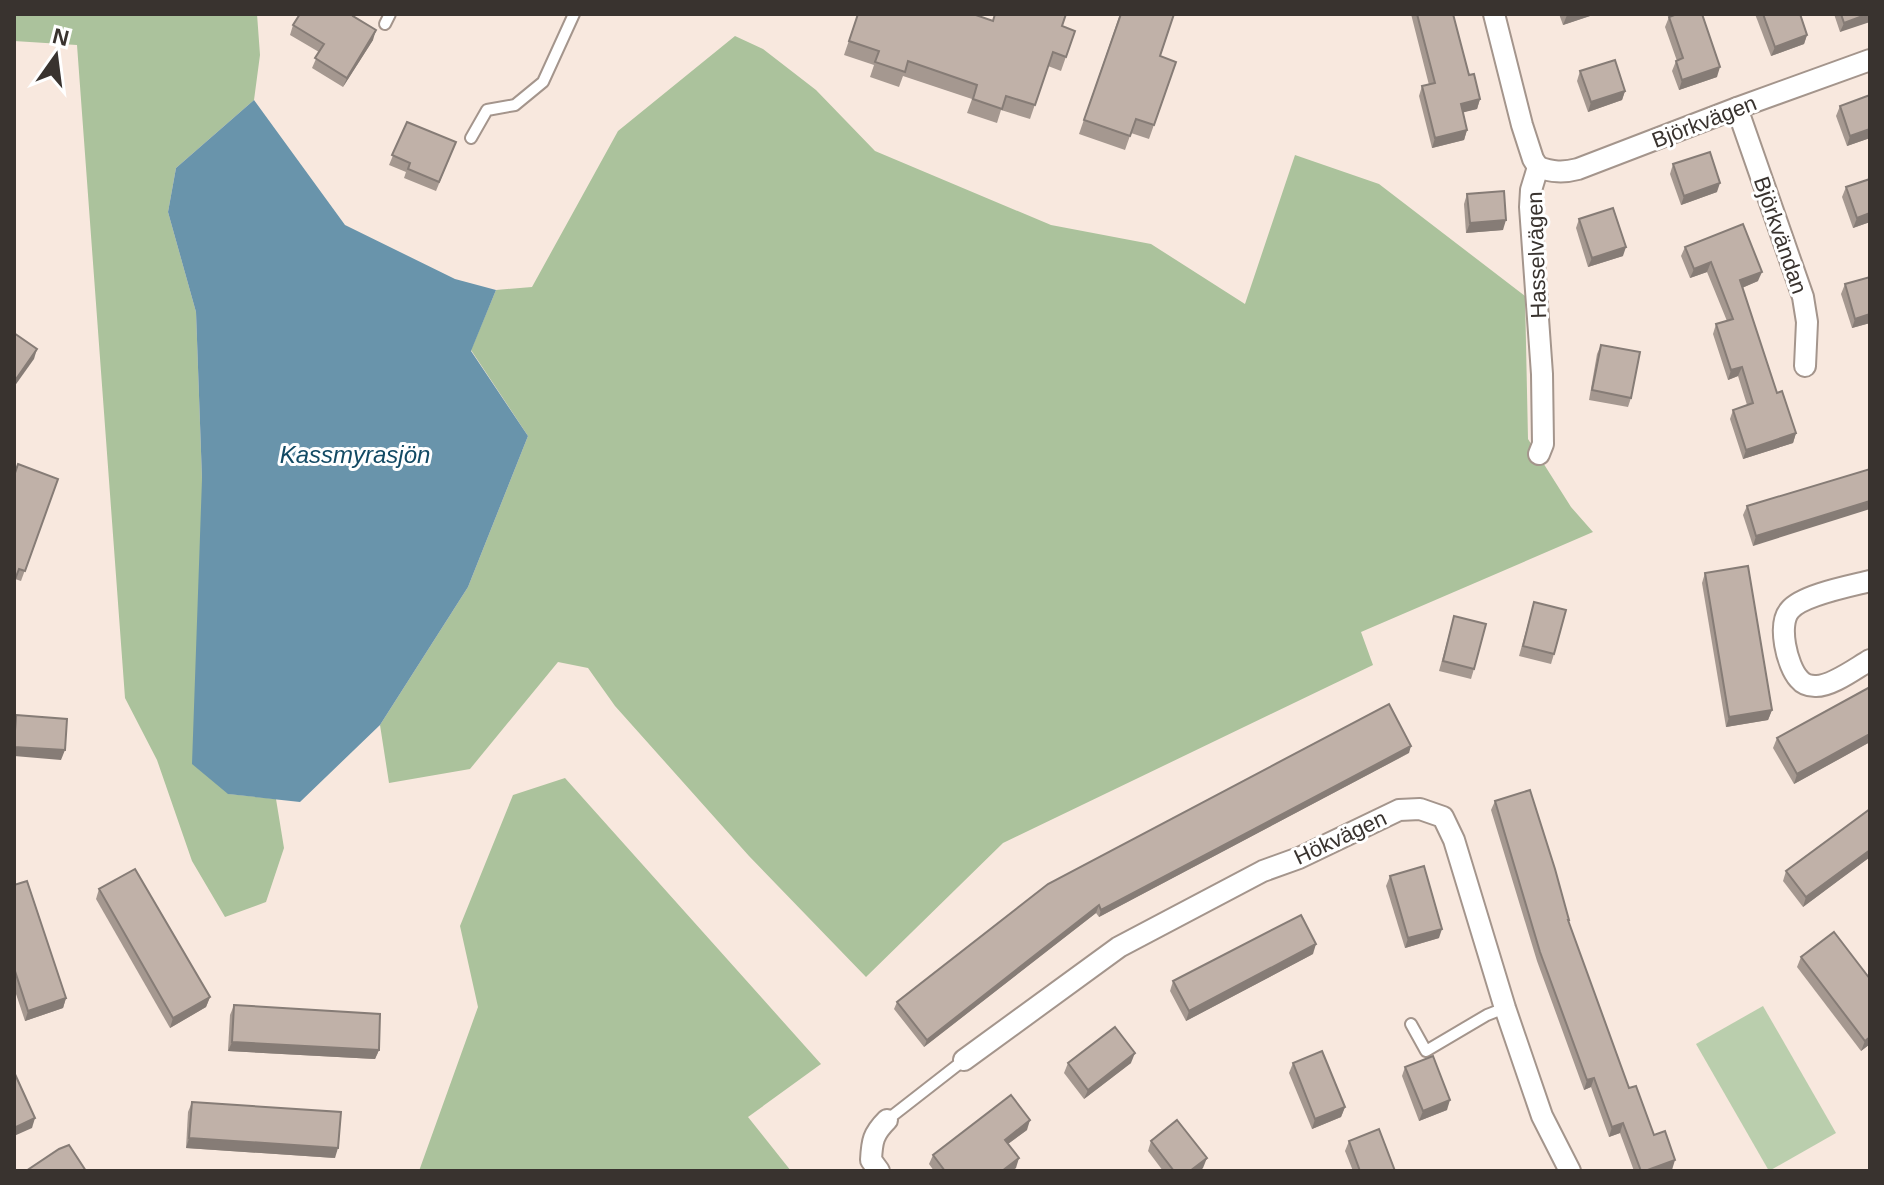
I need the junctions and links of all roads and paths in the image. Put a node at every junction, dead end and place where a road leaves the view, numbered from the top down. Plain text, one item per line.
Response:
1 (574, 14) edge
2 (1494, 14) edge
3 (1870, 60) edge
4 (1737, 108) junction
5 (471, 138) dead end
6 (1538, 167) junction
7 (1805, 366) dead end
8 (1539, 454) dead end
9 (1870, 581) edge
10 (1870, 660) edge
11 (1505, 1008) junction
12 (1411, 1024) dead end
13 (964, 1060) joint
14 (887, 1120) joint
15 (879, 1171) edge
16 (1570, 1171) edge

1 - 5 lane
2 - 6 street, Hasselvägen
3 - 4 street, Björkvägen
4 - 6 street, Björkvägen
4 - 7 street, Björkvändan
6 - 8 street, Hasselvägen
9 - 10 street
11 - 12 lane
11 - 13 street, Hökvägen
11 - 16 street, Hökvägen
13 - 14 lane
14 - 15 street

